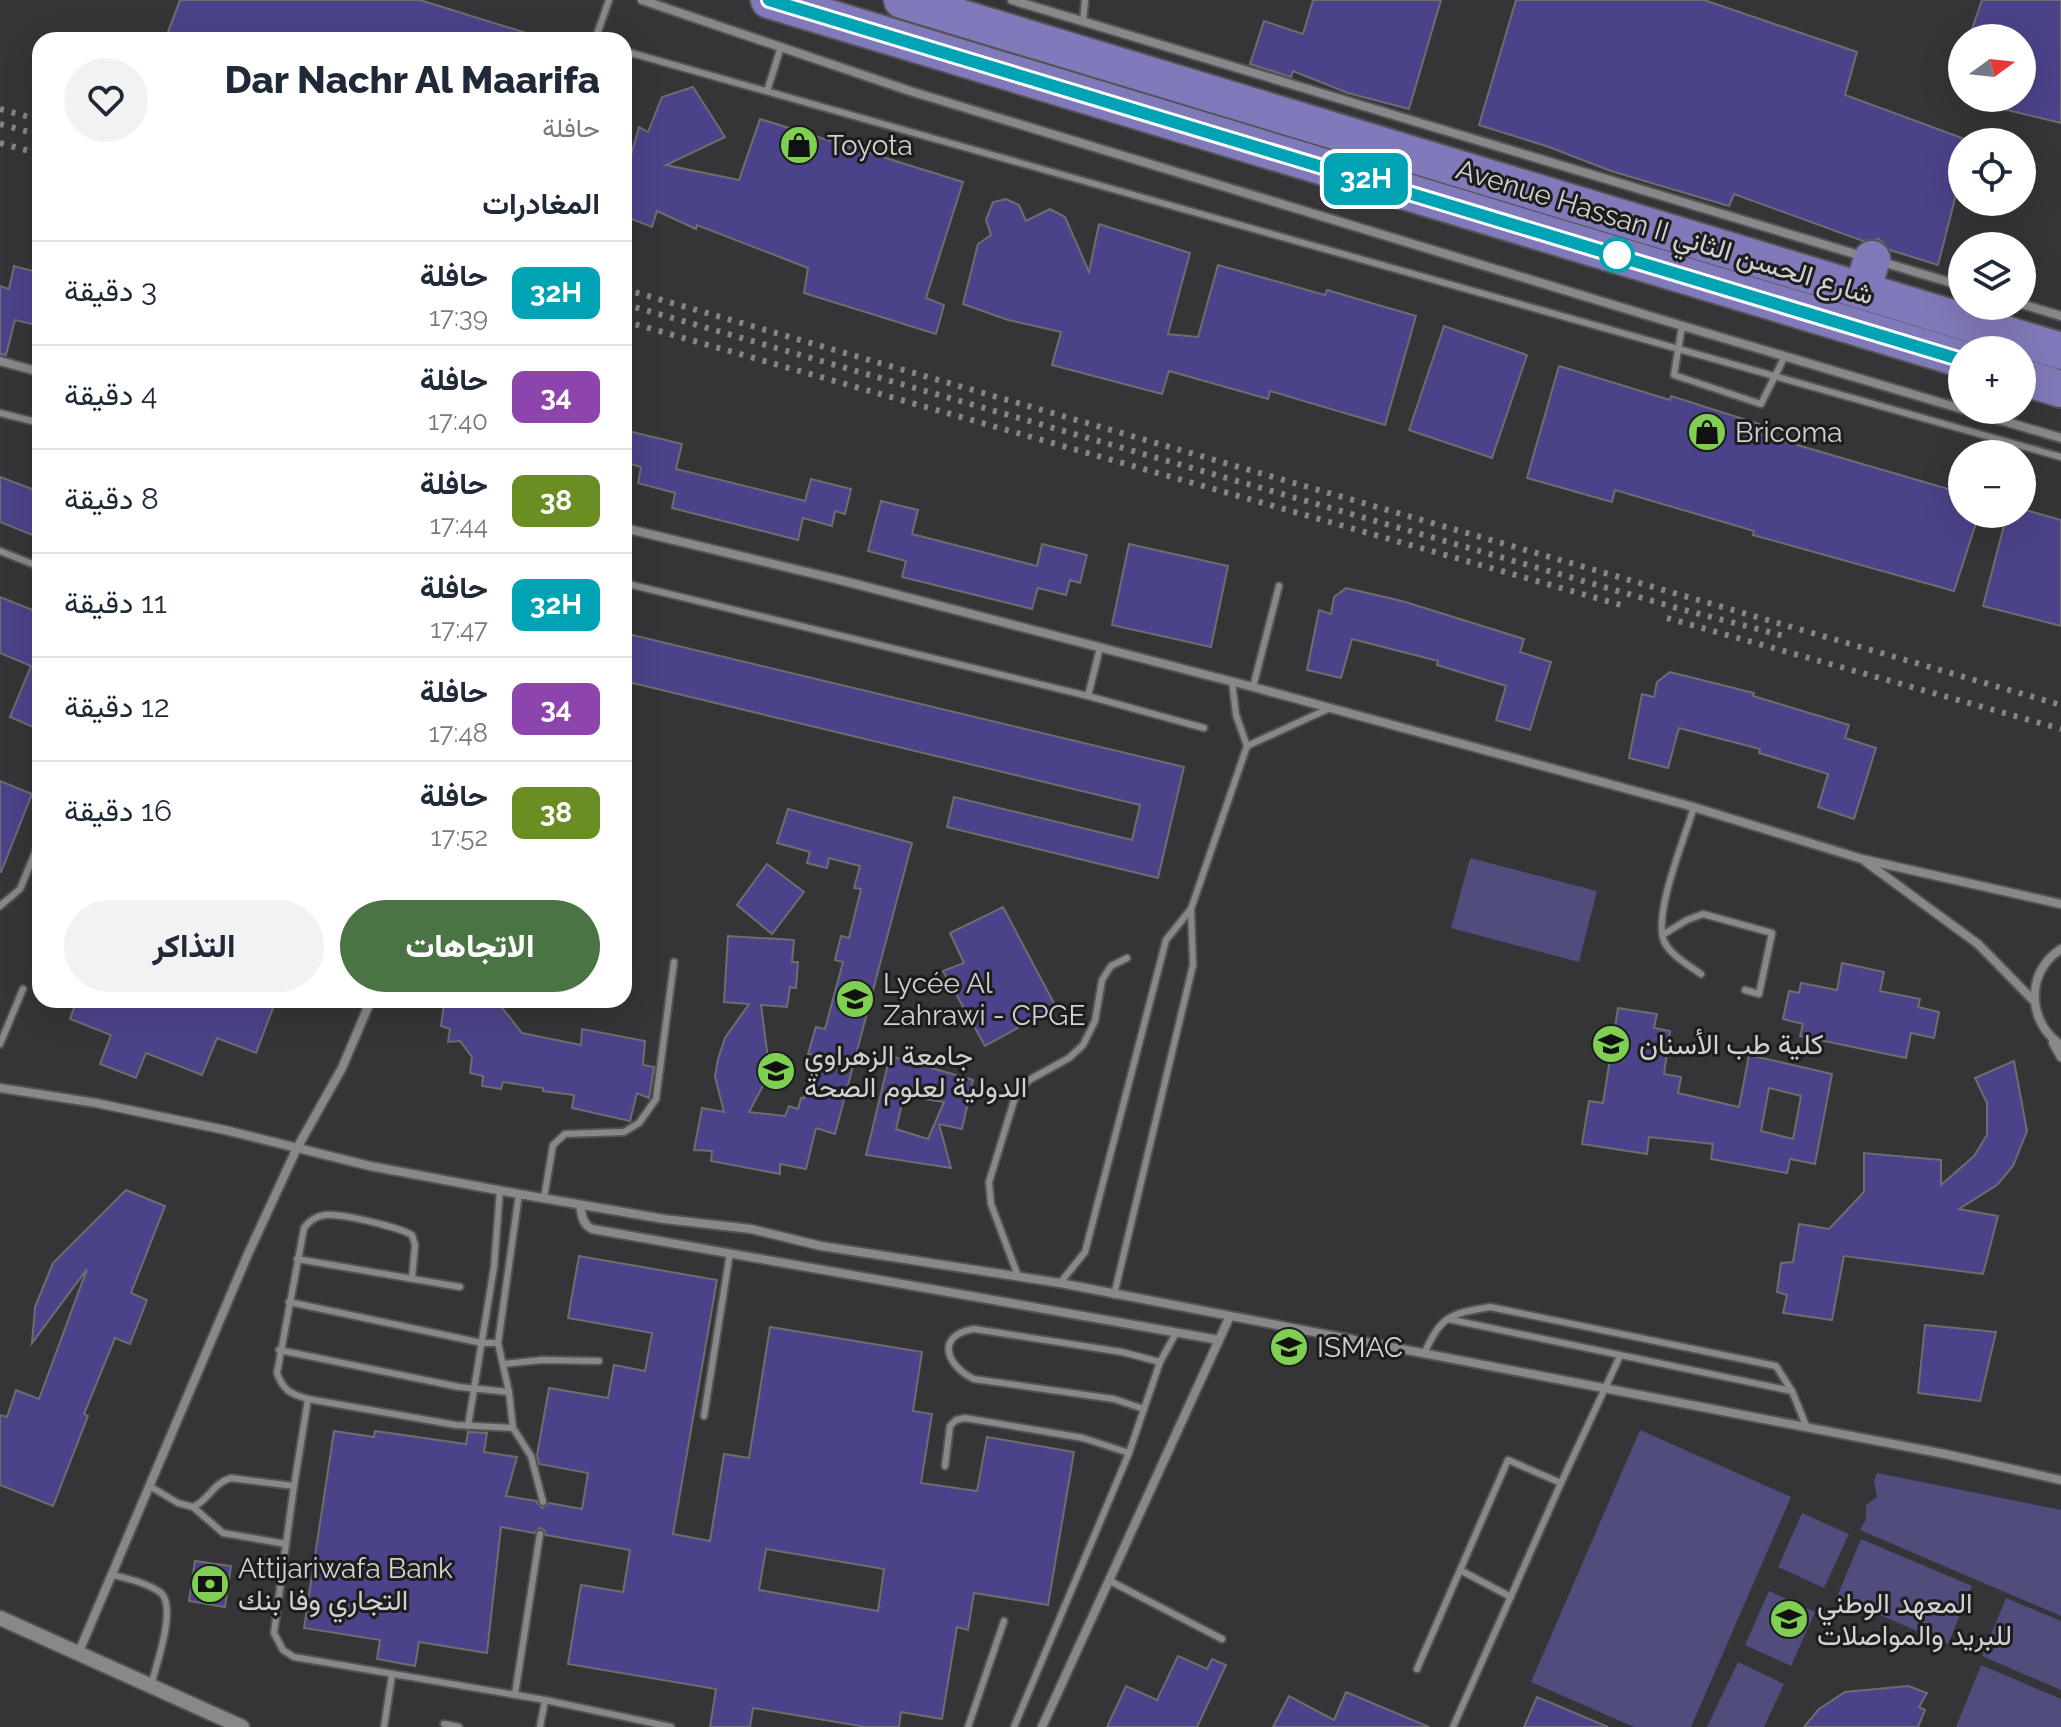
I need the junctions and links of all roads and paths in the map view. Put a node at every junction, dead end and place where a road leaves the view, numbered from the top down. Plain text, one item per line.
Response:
1 (609, 0) edge
2 (642, 0) edge
3 (769, 0) edge
4 (905, 0) edge
5 (1012, 0) edge
6 (1081, 25) edge
7 (598, 32) edge
8 (781, 47) junction
9 (632, 53) edge
10 (767, 91) junction
11 (1867, 275) junction
12 (1948, 284) edge
13 (2036, 308) edge
14 (2061, 316) edge
15 (1682, 326) junction
16 (1678, 348) junction
17 (2061, 351) edge
18 (1948, 355) edge
19 (1785, 356) junction
20 (0, 361) edge
21 (32, 370) edge
22 (1775, 376) junction
23 (2036, 381) edge
24 (2061, 389) edge
25 (1948, 404) edge
26 (0, 413) edge
27 (32, 421) edge
28 (2014, 424) edge
29 (2061, 438) edge
30 (2061, 457) edge
31 (632, 530) edge
32 (0, 551) edge
33 (32, 564) edge
34 (632, 585) edge
35 (1279, 586) dead end
36 (1100, 648) junction
37 (1232, 681) junction
38 (1253, 687) junction
39 (1088, 696) junction
40 (1330, 708) junction
41 (1204, 728) dead end
42 (1247, 746) junction
43 (1694, 807) junction
44 (1862, 859) junction
45 (32, 860) edge
46 (2061, 904) edge
47 (0, 906) edge
48 (1191, 909) junction
49 (1664, 934) junction
50 (2061, 949) edge
51 (1127, 958) dead end
52 (674, 962) dead end
53 (1701, 974) dead end
54 (23, 989) dead end
55 (1745, 990) dead end
56 (2033, 1000) junction
57 (368, 1008) edge
58 (2051, 1038) junction
59 (0, 1044) edge
60 (2061, 1045) edge
61 (2061, 1057) edge
62 (0, 1088) edge
63 (297, 1148) junction
64 (500, 1190) junction
65 (519, 1194) junction
66 (544, 1198) junction
67 (580, 1205) junction
68 (730, 1253) junction
69 (297, 1259) junction
70 (1018, 1276) junction
71 (412, 1279) junction
72 (1060, 1283) junction
73 (460, 1287) dead end
74 (1114, 1295) junction
75 (289, 1302) junction
76 (1230, 1316) junction
77 (1448, 1319) junction
78 (1176, 1333) junction
79 (1219, 1340) junction
80 (482, 1343) junction
81 (498, 1343) junction
82 (279, 1350) junction
83 (1424, 1354) junction
84 (1620, 1356) junction
85 (599, 1361) dead end
86 (1160, 1362) junction
87 (503, 1364) junction
88 (473, 1388) junction
89 (1604, 1389) junction
90 (1792, 1391) junction
91 (509, 1392) junction
92 (308, 1399) junction
93 (1144, 1409) junction
94 (704, 1416) dead end
95 (468, 1426) junction
96 (513, 1428) junction
97 (1807, 1428) junction
98 (1129, 1453) junction
99 (945, 1466) dead end
100 (2061, 1480) edge
101 (1561, 1483) junction
102 (294, 1486) junction
103 (151, 1487) junction
104 (543, 1502) dead end
105 (193, 1507) junction
106 (540, 1534) dead end
107 (286, 1544) junction
108 (1460, 1570) junction
109 (113, 1575) junction
110 (1110, 1581) junction
111 (1511, 1597) junction
112 (0, 1618) edge
113 (1004, 1621) dead end
114 (1222, 1639) dead end
115 (78, 1655) junction
116 (1417, 1669) dead end
117 (392, 1675) junction
118 (151, 1687) junction
119 (515, 1694) junction
120 (545, 1700) junction
121 (444, 1724) dead end
122 (242, 1727) edge
123 (384, 1727) edge
124 (459, 1727) edge
125 (540, 1727) edge
126 (671, 1727) edge
127 (968, 1727) edge
128 (1014, 1727) edge
129 (1042, 1727) edge
130 (1453, 1727) edge

1 - 7 lane
2 - 8 street
3 - 18 main road, Avenue Hassan II شارع الحسن الثاني
4 - 6 main road, Avenue Hassan II شارع الحسن الثاني
5 - 6 street
6 - 11 main road, Avenue Hassan II شارع الحسن الثاني
8 - 10 lane
8 - 15 street
9 - 10 lane
10 - 16 lane
11 - 12 street
11 - 17 main road, Avenue Hassan II شارع الحسن الثاني
13 - 14 street
15 - 16 lane
15 - 19 street
16 - 22 lane
16 - 22 lane
19 - 22 lane
19 - 25 street
20 - 21 street
22 - 30 lane
23 - 24 main road
26 - 27 lane
28 - 29 street
31 - 36 street
32 - 33 lane
34 - 39 lane
35 - 38 lane
36 - 37 street
36 - 39 lane
37 - 38 street
37 - 42 lane
38 - 40 street
39 - 41 lane
40 - 42 lane
40 - 43 street
42 - 48 lane
43 - 44 street
43 - 49 lane
44 - 46 street
44 - 56 street
45 - 47 lane
48 - 72 lane
48 - 74 lane
49 - 53 lane
49 - 55 lane
50 - 56 street
51 - 70 lane
52 - 66 lane
54 - 59 lane
56 - 58 street
57 - 63 street
58 - 60 street
58 - 61 street
62 - 63 street
63 - 64 street
63 - 103 street
64 - 65 street
64 - 80 lane
65 - 66 street
65 - 81 lane
66 - 67 street
67 - 68 street
67 - 70 street
68 - 78 street
68 - 94 lane
69 - 71 lane
69 - 71 lane
69 - 75 lane
70 - 72 street
71 - 73 lane
72 - 74 street
74 - 76 street
75 - 80 lane
75 - 82 lane
76 - 79 street
76 - 83 street
77 - 83 lane
77 - 84 lane
77 - 90 lane
78 - 79 street
78 - 86 lane
79 - 110 street
80 - 81 lane
80 - 88 lane
81 - 87 lane
82 - 88 lane
82 - 92 lane
83 - 89 street
84 - 89 lane
84 - 90 lane
85 - 87 lane
86 - 93 lane
86 - 93 lane
87 - 91 lane
88 - 91 lane
88 - 95 lane
89 - 97 street
89 - 101 lane
90 - 97 lane
91 - 96 lane
92 - 95 lane
92 - 102 lane
93 - 98 lane
95 - 96 lane
96 - 104 lane
97 - 100 street
98 - 99 lane
98 - 128 lane
101 - 108 lane
101 - 111 lane
102 - 105 lane
102 - 107 lane
103 - 105 lane
103 - 109 street
105 - 107 lane
106 - 119 lane
107 - 117 lane
108 - 111 lane
108 - 116 lane
109 - 115 street
109 - 118 lane
110 - 114 lane
110 - 129 street
111 - 130 lane
112 - 115 street
113 - 127 lane
115 - 118 street
117 - 119 lane
117 - 123 lane
118 - 122 street
119 - 120 lane
120 - 125 lane
120 - 126 lane
121 - 124 lane

